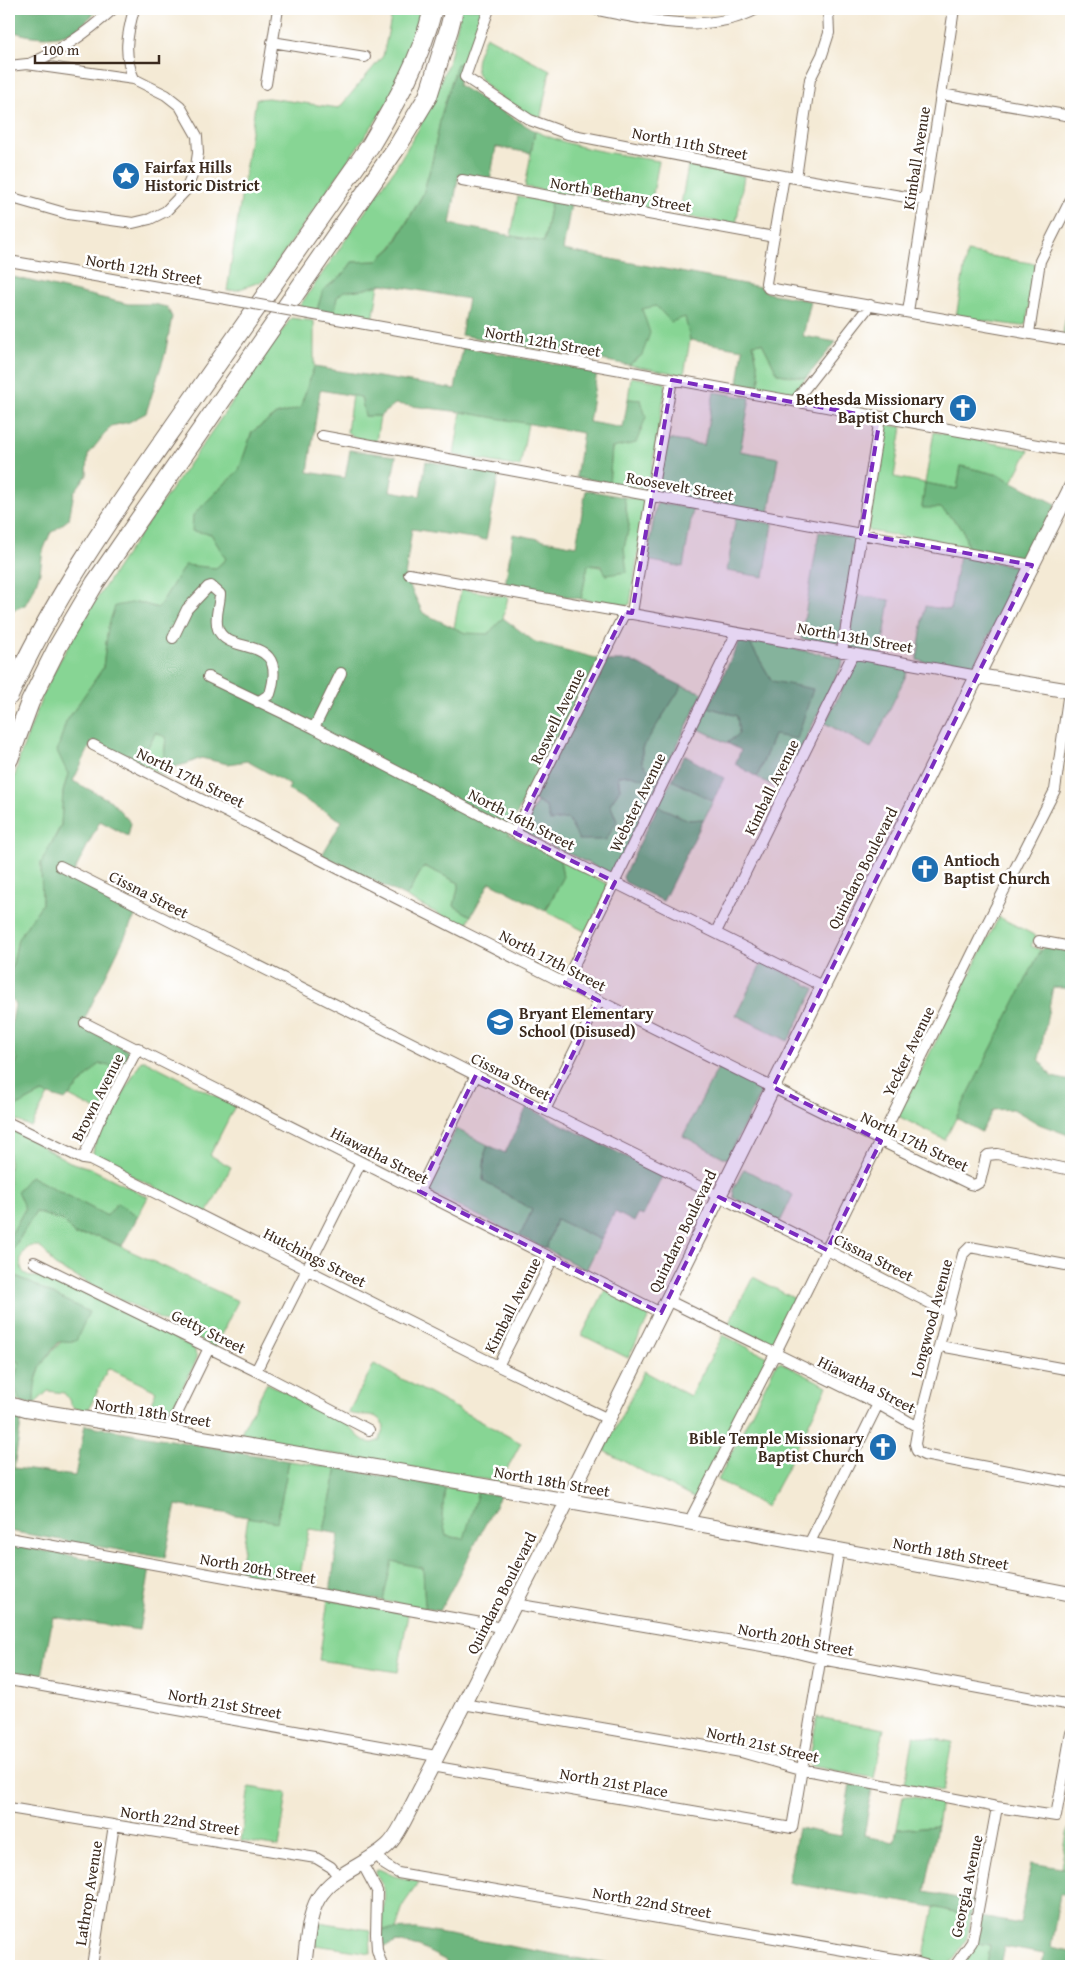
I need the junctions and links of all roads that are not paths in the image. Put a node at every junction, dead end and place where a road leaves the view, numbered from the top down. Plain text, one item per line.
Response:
1 (113, 9) edge
2 (134, 9) edge
3 (278, 9) edge
4 (433, 9) edge
5 (454, 9) edge
6 (489, 9) edge
7 (593, 9) edge
8 (757, 9) edge
9 (828, 9) edge
10 (954, 9) edge
11 (272, 42) junction
12 (365, 57) dead end
13 (27, 64) junction
14 (9, 66) edge
15 (134, 79) junction
16 (266, 84) dead end
17 (941, 94) junction
18 (1071, 116) edge
19 (784, 176) junction
20 (796, 178) junction
21 (462, 180) dead end
22 (9, 197) edge
23 (1071, 199) edge
24 (924, 200) junction
25 (774, 237) junction
26 (9, 261) edge
27 (870, 305) junction
28 (908, 312) junction
29 (1028, 333) junction
30 (1071, 341) edge
31 (672, 380) junction
32 (795, 401) junction
33 (880, 418) junction
34 (322, 436) dead end
35 (1071, 452) edge
36 (1071, 487) edge
37 (651, 496) junction
38 (861, 534) junction
39 (1032, 565) junction
40 (409, 574) dead end
41 (629, 613) junction
42 (736, 634) junction
43 (173, 638) dead end
44 (842, 652) junction
45 (853, 654) junction
46 (341, 673) dead end
47 (978, 676) junction
48 (208, 677) dead end
49 (1070, 691) edge
50 (9, 696) edge
51 (258, 702) junction
52 (314, 728) junction
53 (92, 745) dead end
54 (9, 759) edge
55 (515, 833) junction
56 (60, 866) dead end
57 (615, 882) junction
58 (716, 932) junction
59 (1039, 941) dead end
60 (1071, 947) edge
61 (565, 983) junction
62 (822, 986) junction
63 (599, 1001) junction
64 (86, 1023) dead end
65 (138, 1048) junction
66 (476, 1075) junction
67 (773, 1087) junction
68 (545, 1110) junction
69 (9, 1123) edge
70 (881, 1141) junction
71 (83, 1159) junction
72 (361, 1162) junction
73 (1071, 1170) edge
74 (419, 1191) junction
75 (719, 1196) junction
76 (827, 1250) junction
77 (553, 1258) junction
78 (34, 1262) dead end
79 (1071, 1266) edge
80 (306, 1270) junction
81 (667, 1300) junction
82 (661, 1313) junction
83 (949, 1313) junction
84 (940, 1346) junction
85 (209, 1348) junction
86 (775, 1354) junction
87 (498, 1366) junction
88 (1071, 1370) edge
89 (256, 1371) junction
90 (9, 1404) edge
91 (878, 1404) junction
92 (26, 1409) junction
93 (9, 1410) edge
94 (608, 1419) junction
95 (918, 1427) junction
96 (370, 1430) dead end
97 (168, 1432) junction
98 (1071, 1483) edge
99 (567, 1502) junction
100 (689, 1522) junction
101 (9, 1538) edge
102 (809, 1544) junction
103 (838, 1549) junction
104 (1071, 1594) edge
105 (515, 1604) junction
106 (502, 1628) junction
107 (820, 1659) junction
108 (9, 1680) edge
109 (463, 1704) junction
110 (1071, 1705) edge
111 (1071, 1732) edge
112 (434, 1761) junction
113 (801, 1770) junction
114 (997, 1807) junction
115 (9, 1808) edge
116 (114, 1825) junction
117 (378, 1854) junction
118 (362, 1863) junction
119 (339, 1877) junction
120 (92, 1966) edge
121 (304, 1966) edge
122 (382, 1966) edge
123 (929, 1966) edge
124 (954, 1966) edge

1 - 13 street
2 - 15 street
3 - 11 street
4 - 50 highway
5 - 54 highway
6 - 19 street, North 11th Street
7 - 8 street
9 - 20 street
10 - 17 street, Kimball Avenue
11 - 12 street
11 - 16 street
13 - 14 street
13 - 15 street
15 - 22 street
17 - 18 street
17 - 24 street, Kimball Avenue
19 - 20 street, North 11th Street
19 - 25 street
20 - 24 street, North 11th Street
21 - 25 street, North Bethany Street
23 - 29 street
24 - 28 street, Kimball Avenue
25 - 27 street
26 - 31 street, North 12th Street, bridge
27 - 28 street
27 - 32 street
28 - 29 street
29 - 30 street
31 - 32 street, North 12th Street
31 - 37 street, Roswell Avenue
32 - 33 street, North 12th Street
33 - 35 street, North 12th Street
33 - 38 street
34 - 37 street, Roosevelt Street
36 - 39 main road, Quindaro Boulevard
37 - 38 street, Roosevelt Street
37 - 41 street, Roswell Avenue
38 - 39 street, Roosevelt Street
38 - 44 street
39 - 47 main road, Quindaro Boulevard
40 - 41 street, North 13th Street
41 - 42 street, North 13th Street
41 - 55 street, Roswell Avenue
42 - 44 street, North 13th Street
42 - 57 street, Webster Avenue
43 - 51 street
44 - 45 street, North 13th Street
45 - 47 street, North 13th Street
45 - 58 street, Kimball Avenue
46 - 52 street
47 - 49 main road, North 13th Street
47 - 62 main road, Quindaro Boulevard
48 - 51 street, North 16th Street
49 - 70 street, Yecker Avenue
51 - 52 street, North 16th Street
52 - 55 street, North 16th Street
53 - 61 street, North 17th Street
55 - 57 street, North 16th Street
56 - 66 street, Cissna Street
57 - 58 street, North 16th Street
57 - 61 street, Webster Avenue
58 - 62 street, North 16th Street
59 - 60 street
61 - 63 street, North 17th Street
62 - 67 main road, Quindaro Boulevard
63 - 67 street, North 17th Street
63 - 68 street
64 - 65 street, Hiawatha Street
65 - 71 street, Brown Avenue
65 - 72 street, Hiawatha Street
66 - 68 street, Cissna Street
66 - 74 street
67 - 70 street, North 17th Street
67 - 75 main road, Quindaro Boulevard
68 - 75 street, Cissna Street
69 - 71 street, Hutchings Street
70 - 73 street, North 17th Street
70 - 76 street, Yecker Avenue
71 - 80 street, Hutchings Street
72 - 74 street, Hiawatha Street
72 - 80 street
74 - 77 street, Hiawatha Street
75 - 76 street, Cissna Street
75 - 81 main road, Quindaro Boulevard
76 - 83 street, Cissna Street
76 - 86 street, Yecker Avenue
77 - 82 street, Hiawatha Street
77 - 87 street, Kimball Avenue
78 - 85 street, Getty Street
79 - 83 street, Longwood Avenue
80 - 87 street, Hutchings Street
80 - 89 street
81 - 82 main road, Quindaro Boulevard
81 - 86 street, Hiawatha Street
82 - 94 main road, Quindaro Boulevard
83 - 84 street, Longwood Avenue
84 - 88 street
84 - 95 street, Longwood Avenue
85 - 89 street, Getty Street
85 - 97 street
86 - 91 street, Hiawatha Street
86 - 100 street, Yecker Avenue
87 - 94 street, Hutchings Street
89 - 96 street, Getty Street
90 - 92 main road, North 18th Street
91 - 95 street, Hiawatha Street
91 - 102 street
92 - 93 main road, North 18th Street
92 - 97 main road, North 18th Street
94 - 99 main road, Quindaro Boulevard
95 - 98 street, Hiawatha Street
97 - 99 main road, North 18th Street
99 - 100 main road, North 18th Street
99 - 105 main road, Quindaro Boulevard
100 - 102 main road, North 18th Street
101 - 106 street, North 20th Street
102 - 103 main road, North 18th Street
103 - 104 main road, North 18th Street
103 - 107 street
105 - 106 main road, Quindaro Boulevard
105 - 107 street, North 20th Street
106 - 109 main road, Quindaro Boulevard
107 - 110 street, North 20th Street
107 - 113 street
108 - 112 street, North 21st Street
109 - 112 main road, Quindaro Boulevard
109 - 113 street, North 21st Street
111 - 114 street, North 21st Street
112 - 113 street, North 21st Place
112 - 117 main road, Quindaro Boulevard
113 - 114 street, North 21st Street
114 - 124 street, Georgia Avenue
115 - 116 street, North 22nd Street
116 - 119 street, North 22nd Street
116 - 120 street, Lathrop Avenue
117 - 118 main road, Quindaro Boulevard
117 - 123 street, North 22nd Street
118 - 119 main road, Quindaro Boulevard
118 - 122 street
119 - 121 main road, Quindaro Boulevard

